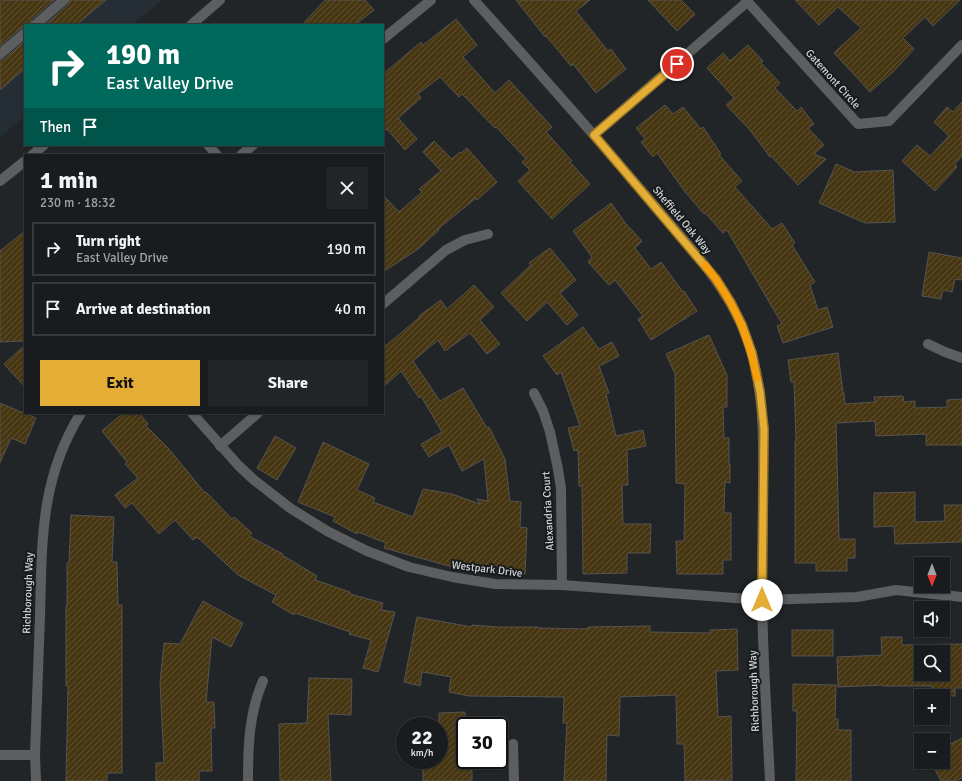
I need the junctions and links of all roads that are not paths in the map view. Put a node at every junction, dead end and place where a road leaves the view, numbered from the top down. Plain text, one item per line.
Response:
1 (64, 0) edge
2 (220, 0) edge
3 (431, 0) edge
4 (474, 0) edge
5 (746, 1) edge
6 (36, 24) edge
7 (192, 24) edge
8 (24, 34) edge
9 (384, 38) edge
10 (962, 45) edge
11 (0, 54) edge
12 (594, 135) junction
13 (43, 146) edge
14 (209, 146) edge
15 (252, 146) edge
16 (33, 154) edge
17 (216, 154) edge
18 (242, 154) edge
19 (24, 162) edge
20 (0, 181) edge
21 (488, 234) dead end
22 (384, 303) edge
23 (928, 344) dead end
24 (962, 358) edge
25 (534, 393) dead end
26 (80, 414) edge
27 (193, 414) edge
28 (257, 414) edge
29 (220, 446) junction
30 (562, 585) junction
31 (962, 597) edge
32 (762, 600) junction
33 (263, 681) dead end
34 (513, 744) dead end
35 (0, 755) edge
36 (35, 755) junction
37 (36, 781) edge
38 (248, 781) edge
39 (514, 781) edge
40 (770, 781) edge

1 - 6 street
2 - 7 street
3 - 9 street
4 - 12 street, Sheffield Oak Way
5 - 10 street, Gatemont Circle
5 - 12 street
8 - 11 street
12 - 32 street, Sheffield Oak Way
13 - 16 street
14 - 17 street
15 - 18 street
19 - 20 street
21 - 22 street
23 - 24 street
25 - 30 street, Alexandria Court
26 - 36 street, Richborough Way
27 - 29 street, Westpark Drive
28 - 29 street
29 - 30 street, Westpark Drive
30 - 32 street, Westpark Drive
31 - 32 street, Westpark Drive
32 - 40 street, Richborough Way
33 - 38 street
34 - 39 street
35 - 36 street
36 - 37 street, Richborough Way

